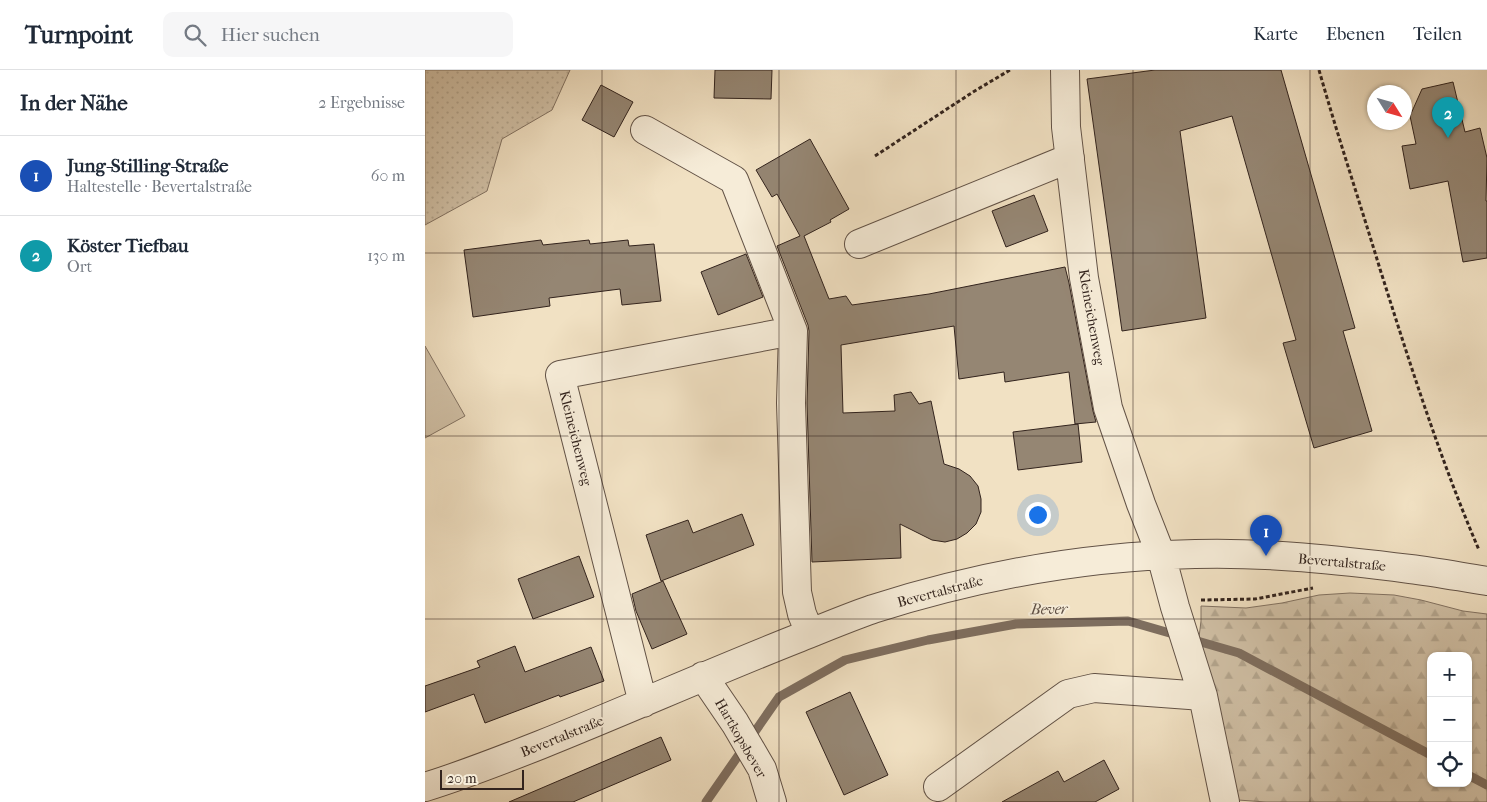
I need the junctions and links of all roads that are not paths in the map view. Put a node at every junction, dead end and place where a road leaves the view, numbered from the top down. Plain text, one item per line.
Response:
1 (1065, 70) edge
2 (645, 130) dead end
3 (1070, 158) junction
4 (859, 244) dead end
5 (793, 331) junction
6 (1161, 555) junction
7 (1482, 580) edge
8 (810, 634) junction
9 (703, 676) junction
10 (1203, 696) junction
11 (643, 703) junction
12 (425, 787) edge
13 (938, 788) dead end
14 (772, 802) edge
15 (1225, 802) edge

1 - 3 street, Kleineichenweg
2 - 5 street
3 - 4 street
3 - 6 street, Kleineichenweg
5 - 8 street
5 - 11 street, Kleineichenweg
6 - 7 street, Bevertalstraße
6 - 8 street, Bevertalstraße
6 - 10 street, Kleineichenweg
8 - 9 street, Bevertalstraße
9 - 11 street, Bevertalstraße
9 - 14 street, Hartkopsbever
10 - 13 street
10 - 15 street, Kleineichenweg
11 - 12 street, Bevertalstraße

